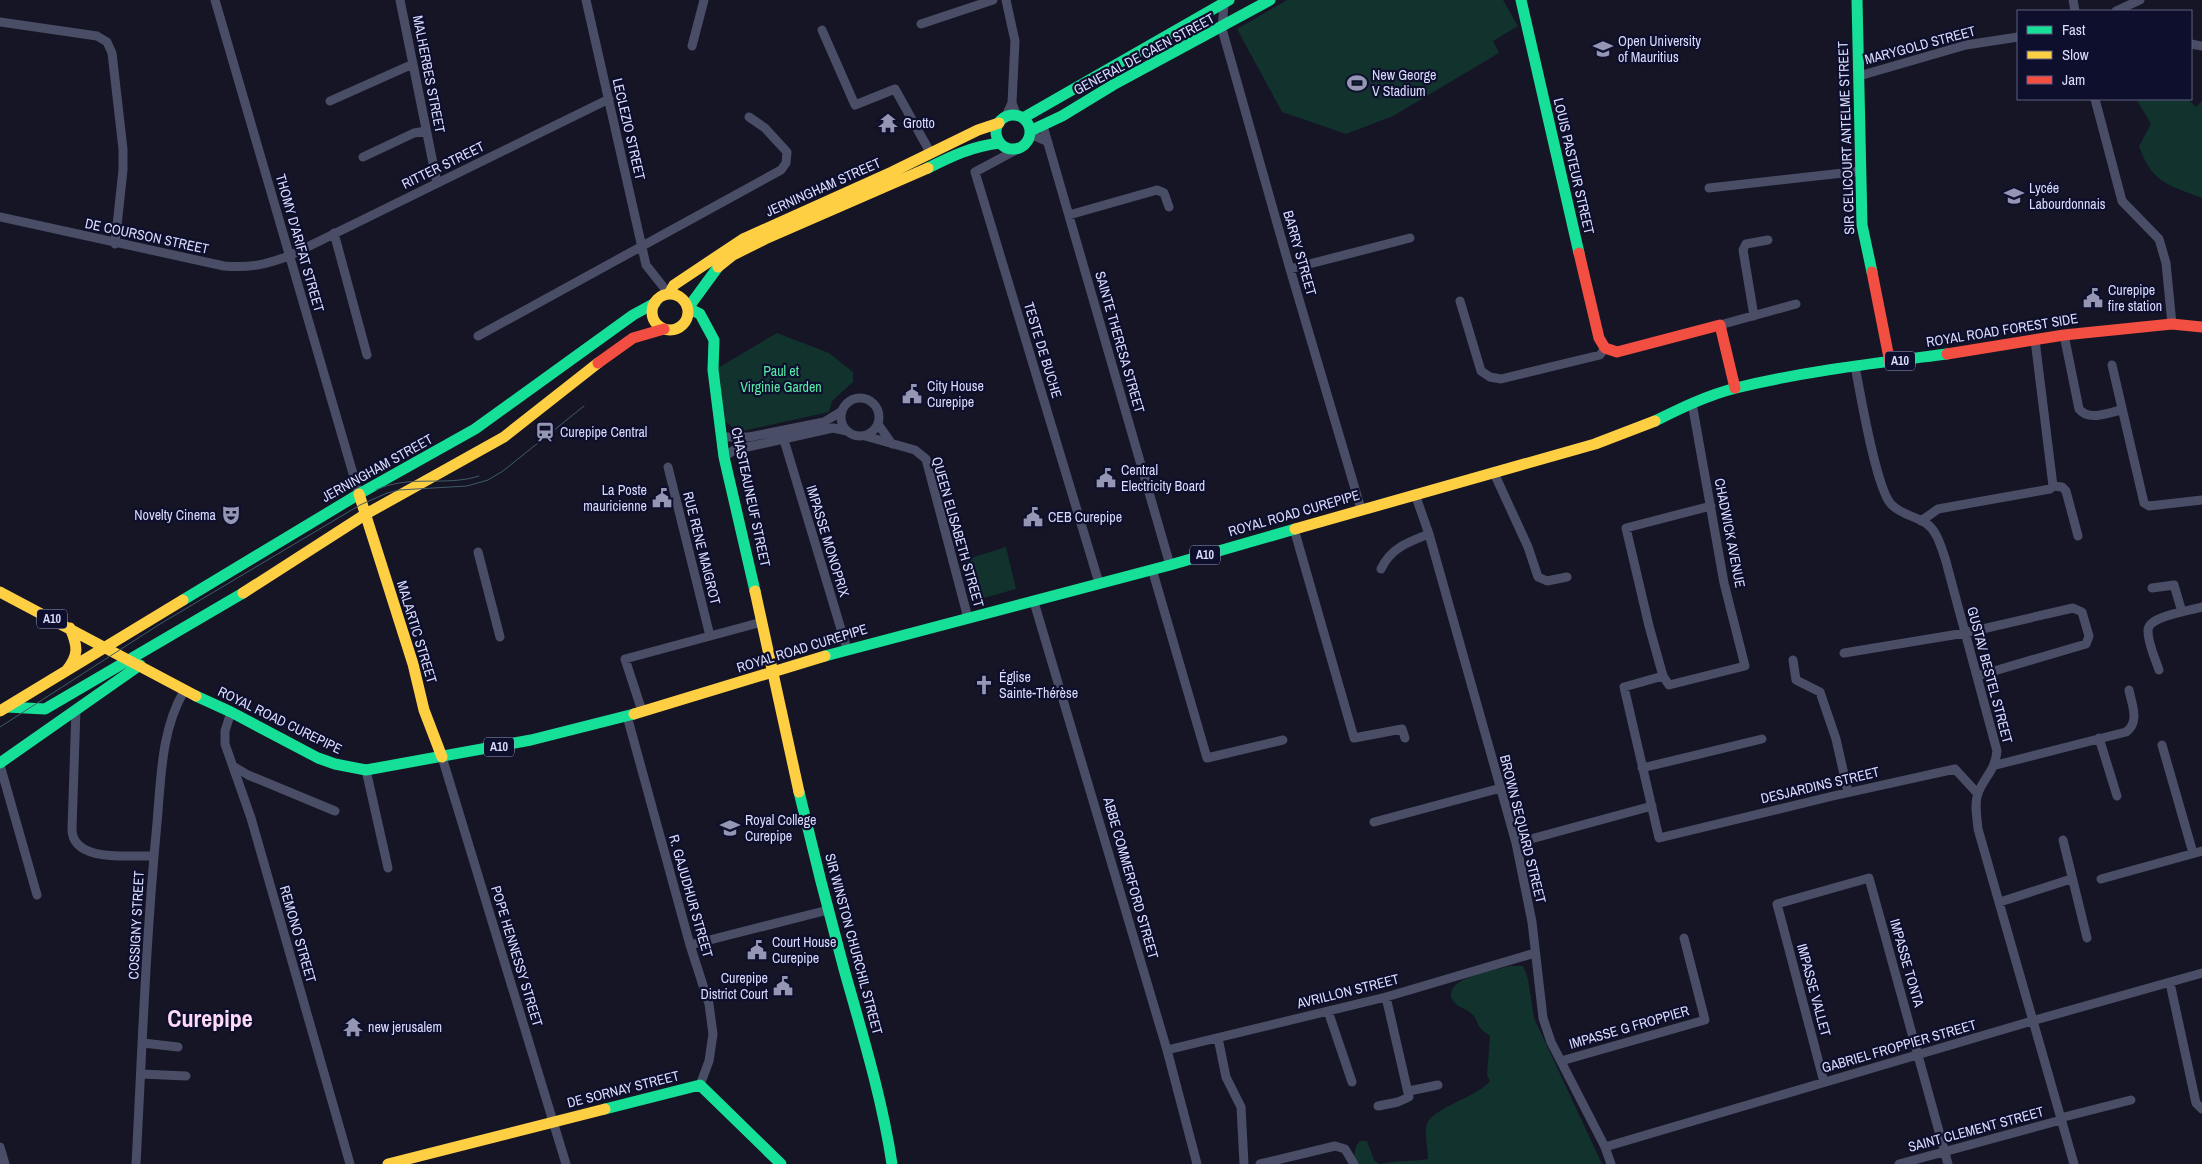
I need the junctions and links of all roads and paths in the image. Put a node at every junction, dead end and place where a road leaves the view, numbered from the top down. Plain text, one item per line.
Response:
1 (215, 0) edge
2 (400, 0) edge
3 (586, 0) edge
4 (704, 0) edge
5 (993, 0) edge
6 (1006, 0) edge
7 (1270, 0) edge
8 (1521, 0) edge
9 (1857, 0) edge
10 (2140, 0) edge
11 (1227, 1) edge
12 (2118, 10) edge
13 (0, 22) edge
14 (921, 24) dead end
15 (1222, 29) junction
16 (822, 30) dead end
17 (2017, 37) edge
18 (692, 46) dead end
19 (413, 64) junction
20 (1859, 76) junction
21 (608, 99) junction
22 (2095, 100) edge
23 (330, 101) dead end
24 (1012, 103) junction
25 (749, 117) dead end
26 (1020, 117) junction
27 (1002, 121) junction
28 (1044, 126) junction
29 (426, 131) junction
30 (1030, 133) junction
31 (1048, 142) junction
32 (1000, 143) junction
33 (1018, 149) junction
34 (930, 152) junction
35 (363, 157) dead end
36 (1862, 171) junction
37 (437, 183) junction
38 (1709, 188) dead end
39 (1169, 207) dead end
40 (1069, 215) junction
41 (0, 217) edge
42 (334, 234) junction
43 (1410, 238) dead end
44 (1768, 240) dead end
45 (115, 244) junction
46 (642, 246) junction
47 (289, 256) junction
48 (1290, 269) junction
49 (669, 294) junction
50 (1460, 301) dead end
51 (654, 303) junction
52 (1796, 304) dead end
53 (688, 308) junction
54 (1754, 316) junction
55 (683, 324) junction
56 (2172, 324) junction
57 (1720, 325) junction
58 (2202, 327) edge
59 (708, 328) junction
60 (664, 329) junction
61 (2064, 335) junction
62 (478, 336) dead end
63 (2035, 340) junction
64 (1602, 343) junction
65 (367, 355) dead end
66 (1890, 362) junction
67 (2112, 365) dead end
68 (1855, 366) junction
69 (1735, 388) junction
70 (1692, 403) junction
71 (842, 410) junction
72 (2122, 410) junction
73 (878, 424) junction
74 (1637, 429) joint
75 (847, 431) junction
76 (865, 436) junction
77 (721, 437) junction
78 (784, 440) junction
79 (892, 444) junction
80 (724, 457) junction
81 (668, 467) dead end
82 (1494, 473) junction
83 (2053, 486) junction
84 (359, 494) junction
85 (1415, 494) junction
86 (2202, 500) edge
87 (1711, 506) junction
88 (1361, 509) junction
89 (366, 514) junction
90 (1921, 521) junction
91 (1294, 529) junction
92 (1429, 534) junction
93 (2078, 536) dead end
94 (478, 552) dead end
95 (1170, 565) junction
96 (1381, 569) dead end
97 (1152, 570) junction
98 (1568, 577) dead end
99 (1099, 583) junction
100 (2152, 588) dead end
101 (1, 597) edge
102 (1034, 602) junction
103 (2202, 607) edge
104 (2182, 612) junction
105 (968, 618) junction
106 (762, 622) junction
107 (70, 628) junction
108 (1965, 634) junction
109 (710, 636) junction
110 (500, 638) dead end
111 (105, 647) junction
112 (847, 650) junction
113 (1844, 653) dead end
114 (129, 659) junction
115 (1793, 660) dead end
116 (140, 666) junction
117 (66, 670) junction
118 (2159, 670) dead end
119 (771, 673) junction
120 (1663, 676) junction
121 (1977, 676) junction
122 (2129, 690) dead end
123 (184, 691) junction
124 (4, 709) edge
125 (76, 709) junction
126 (642, 711) junction
127 (231, 712) junction
128 (627, 716) junction
129 (1405, 738) dead end
130 (2100, 738) junction
131 (1762, 739) dead end
132 (1283, 740) dead end
133 (2162, 745) dead end
134 (442, 757) junction
135 (0, 764) edge
136 (1996, 765) junction
137 (233, 766) junction
138 (1642, 768) junction
139 (366, 770) junction
140 (1501, 788) junction
141 (1848, 792) junction
142 (1978, 794) junction
143 (2116, 796) dead end
144 (1652, 806) junction
145 (335, 811) dead end
146 (1374, 822) dead end
147 (2063, 840) dead end
148 (1516, 843) junction
149 (2202, 851) edge
150 (2192, 853) junction
151 (154, 856) junction
152 (388, 868) dead end
153 (2071, 879) junction
154 (2101, 880) dead end
155 (38, 895) dead end
156 (2000, 902) junction
157 (1777, 904) joint
158 (828, 910) junction
159 (1684, 938) dead end
160 (2087, 938) dead end
161 (690, 945) junction
162 (1535, 953) junction
163 (2202, 973) edge
164 (2170, 983) junction
165 (1386, 997) junction
166 (1328, 1010) junction
167 (2032, 1021) junction
168 (1218, 1038) junction
169 (143, 1043) junction
170 (178, 1047) dead end
171 (1167, 1050) junction
172 (1919, 1055) junction
173 (1561, 1061) junction
174 (141, 1074) junction
175 (186, 1076) dead end
176 (1352, 1082) dead end
177 (1824, 1082) junction
178 (700, 1085) junction
179 (1438, 1085) dead end
180 (1409, 1091) junction
181 (2131, 1100) dead end
182 (1378, 1106) dead end
183 (2202, 1110) edge
184 (2060, 1119) junction
185 (553, 1121) junction
186 (0, 1147) edge
187 (1606, 1147) junction
188 (1944, 1150) junction
189 (5, 1164) edge
190 (136, 1164) edge
191 (350, 1164) edge
192 (388, 1164) edge
193 (566, 1164) edge
194 (781, 1164) edge
195 (892, 1164) edge
196 (1197, 1164) edge
197 (1244, 1164) edge
198 (1260, 1164) edge
199 (1354, 1164) edge
200 (1611, 1164) edge
201 (1899, 1164) edge
202 (1948, 1164) edge
203 (2074, 1164) edge

1 - 47 street, THOMY D'ARIFAT STREET
2 - 19 street, MALHERBES STREET
3 - 21 street, LECLEZIO STREET
4 - 18 street
5 - 14 street
6 - 24 street
7 - 15 street, GENERAL DE CAEN STREET
8 - 64 street, LOUIS PASTEUR STREET
9 - 20 street, SIR CELICOURT ANTELME STREET
10 - 12 street
11 - 15 street, BARRY STREET
11 - 26 street, GENERAL DE CAEN STREET
13 - 45 street
15 - 28 street, GENERAL DE CAEN STREET
15 - 48 street, BARRY STREET
16 - 34 street
17 - 20 street, MARYGOLD STREET
19 - 23 street
19 - 29 street, MALHERBES STREET
20 - 36 street, SIR CELICOURT ANTELME STREET
21 - 37 street, RITTER STREET
21 - 46 street, LECLEZIO STREET
22 - 56 street
24 - 26 street
24 - 27 street
25 - 46 street
26 - 27 street
26 - 30 street
27 - 32 street
27 - 34 street, JERNINGHAM STREET
28 - 30 street, GENERAL DE CAEN STREET
28 - 31 street, SAINTE THERESA STREET
29 - 35 street
29 - 37 street, MALHERBES STREET
30 - 31 street
30 - 33 street
31 - 40 street, SAINTE THERESA STREET
32 - 33 street
32 - 53 street, JERNINGHAM STREET
33 - 99 street, TESTE DE BUCHE
34 - 49 street, JERNINGHAM STREET
36 - 38 street
36 - 66 street, SIR CELICOURT ANTELME STREET
37 - 42 street, RITTER STREET
39 - 40 street
40 - 95 street, SAINTE THERESA STREET
41 - 45 street, DE COURSON STREET
42 - 47 street, RITTER STREET
42 - 65 street
43 - 48 street
44 - 54 street
45 - 47 street, DE COURSON STREET
46 - 49 street, LECLEZIO STREET
46 - 62 street
47 - 84 street, THOMY D'ARIFAT STREET
48 - 88 street, BARRY STREET
49 - 51 street
49 - 53 street
50 - 64 street
51 - 60 street
51 - 84 street, JERNINGHAM STREET
52 - 54 street
53 - 55 street
53 - 59 street
54 - 57 street
55 - 59 street
55 - 60 street
56 - 58 street, ROYAL ROAD FOREST SIDE / A10
56 - 61 street, ROYAL ROAD FOREST SIDE / A10
57 - 64 street
57 - 69 street
59 - 77 street, CHASTEAUNEUF STREET
60 - 89 street
61 - 63 street, ROYAL ROAD FOREST SIDE / A10
61 - 72 street
63 - 66 street, ROYAL ROAD FOREST SIDE / A10
63 - 83 street
66 - 68 street, ROYAL ROAD FOREST SIDE / A10
67 - 72 street
68 - 69 street, ROYAL ROAD FOREST SIDE / A10
68 - 90 street, GUSTAV BESTEL STREET
69 - 70 street, ROYAL ROAD FOREST SIDE / A10
70 - 74 street, ROYAL ROAD FOREST SIDE / A10
70 - 87 street, CHADWICK AVENUE
71 - 73 street
71 - 75 street
71 - 77 street
72 - 86 street
73 - 76 street
73 - 79 street
74 - 82 street, ROYAL ROAD CUREPIPE / A10
75 - 76 street
75 - 78 street
76 - 79 street, QUEEN ELISABETH STREET
77 - 80 street, CHASTEAUNEUF STREET
78 - 80 street
78 - 112 street, IMPASSE MONOPRIX
79 - 105 street, QUEEN ELISABETH STREET
80 - 106 street, CHASTEAUNEUF STREET
81 - 109 street, RUE RENE MAIGROT
82 - 85 street, ROYAL ROAD CUREPIPE / A10
82 - 98 street
83 - 90 street
83 - 93 street
84 - 89 street, MALARTIC STREET
84 - 111 street, JERNINGHAM STREET
85 - 88 street, ROYAL ROAD CUREPIPE / A10
85 - 92 street, BROWN SEQUARD STREET
87 - 120 street
87 - 120 street, CHADWICK AVENUE
88 - 91 street, ROYAL ROAD CUREPIPE / A10
89 - 114 street
89 - 134 street, MALARTIC STREET
90 - 108 street, GUSTAV BESTEL STREET
91 - 95 street, ROYAL ROAD CUREPIPE / A10
91 - 129 street
92 - 96 street
92 - 140 street, BROWN SEQUARD STREET
94 - 110 street
95 - 97 street, ROYAL ROAD CUREPIPE / A10
97 - 99 street, ROYAL ROAD CUREPIPE / A10
97 - 132 street
99 - 102 street, ROYAL ROAD CUREPIPE / A10
100 - 104 street
101 - 107 street, ROYAL ROAD CUREPIPE / A10
102 - 105 street, ROYAL ROAD CUREPIPE / A10
102 - 171 street, ABBE COMMERFORD STREET
103 - 104 street
104 - 118 street
105 - 112 street, ROYAL ROAD CUREPIPE / A10
106 - 109 street
106 - 119 street, CHASTEAUNEUF STREET
107 - 111 street, ROYAL ROAD CUREPIPE / A10
107 - 117 street
108 - 113 street
108 - 121 street, GUSTAV BESTEL STREET
108 - 121 street
109 - 126 street
111 - 114 street, ROYAL ROAD CUREPIPE / A10
111 - 117 street, JERNINGHAM STREET
112 - 119 street, ROYAL ROAD CUREPIPE / A10
114 - 116 street, ROYAL ROAD CUREPIPE / A10
114 - 124 street
115 - 141 street
116 - 123 street, ROYAL ROAD CUREPIPE / A10
116 - 125 street
117 - 124 street, JERNINGHAM STREET
119 - 126 street, ROYAL ROAD CUREPIPE / A10
119 - 158 street, SIR WINSTON CHURCHIL STREET
120 - 138 street
121 - 136 street, GUSTAV BESTEL STREET
122 - 130 street
123 - 127 street, ROYAL ROAD CUREPIPE / A10
123 - 151 street, COSSIGNY STREET
125 - 135 street
125 - 151 street
126 - 128 street, ROYAL ROAD CUREPIPE / A10
127 - 137 street, REMONO STREET
127 - 139 street, ROYAL ROAD CUREPIPE / A10
128 - 134 street, ROYAL ROAD CUREPIPE / A10
128 - 161 street, R. GAJUDHUR STREET
130 - 136 street
130 - 143 street
131 - 138 street
133 - 150 street
134 - 139 street, ROYAL ROAD CUREPIPE / A10
134 - 185 street, POPE HENNESSY STREET
135 - 155 street
136 - 142 street, GUSTAV BESTEL STREET
137 - 145 street
137 - 191 street, REMONO STREET
138 - 144 street
139 - 152 street
140 - 146 street
140 - 148 street, BROWN SEQUARD STREET
141 - 142 street, DESJARDINS STREET
141 - 144 street, DESJARDINS STREET
142 - 156 street, GUSTAV BESTEL STREET
144 - 148 street
147 - 153 street
148 - 162 street, BROWN SEQUARD STREET
149 - 150 street
150 - 154 street
151 - 169 street, COSSIGNY STREET
153 - 156 street
153 - 160 street
156 - 167 street, GUSTAV BESTEL STREET
157 - 172 street, IMPASSE TONTA
157 - 177 street, IMPASSE VALLET
158 - 161 street
158 - 195 street, SIR WINSTON CHURCHIL STREET
159 - 173 street, IMPASSE G FROPPIER
161 - 178 street, R. GAJUDHUR STREET
162 - 165 street, AVRILLON STREET
162 - 173 street, BROWN SEQUARD STREET
163 - 164 street, GABRIEL FROPPIER STREET
164 - 167 street, GABRIEL FROPPIER STREET
164 - 183 street
165 - 166 street, AVRILLON STREET
165 - 180 street
166 - 168 street, AVRILLON STREET
166 - 176 street
167 - 172 street, GABRIEL FROPPIER STREET
167 - 184 street, GUSTAV BESTEL STREET
168 - 171 street, AVRILLON STREET
168 - 197 street
169 - 170 street
169 - 174 street, COSSIGNY STREET
171 - 196 street, ABBE COMMERFORD STREET
172 - 177 street, GABRIEL FROPPIER STREET
172 - 188 street, IMPASSE TONTA
173 - 187 street, BROWN SEQUARD STREET
174 - 175 street
174 - 190 street, COSSIGNY STREET
177 - 187 street, GABRIEL FROPPIER STREET
178 - 185 street, DE SORNAY STREET
178 - 194 street
179 - 180 street
180 - 182 street
181 - 184 street, SAINT CLEMENT STREET
184 - 188 street, SAINT CLEMENT STREET
184 - 203 street, GUSTAV BESTEL STREET
185 - 192 street, DE SORNAY STREET
185 - 193 street, POPE HENNESSY STREET
186 - 189 street
187 - 200 street, BROWN SEQUARD STREET
188 - 201 street, SAINT CLEMENT STREET
188 - 202 street, IMPASSE TONTA
198 - 199 street

